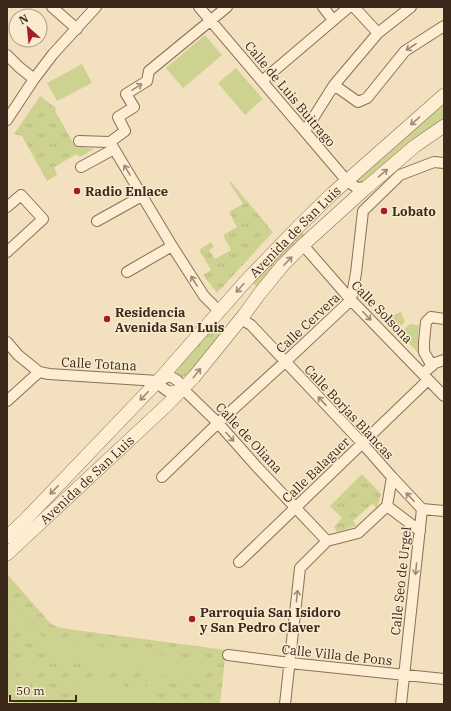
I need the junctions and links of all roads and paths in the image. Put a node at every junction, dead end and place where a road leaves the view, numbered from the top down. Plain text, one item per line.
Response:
1 (52, 7) edge
2 (96, 7) edge
3 (199, 7) edge
4 (227, 7) edge
5 (323, 7) edge
6 (349, 7) edge
7 (354, 7) edge
8 (411, 7) edge
9 (210, 20) junction
10 (333, 20) junction
11 (444, 26) edge
12 (77, 29) junction
13 (378, 33) junction
14 (7, 55) edge
15 (34, 79) junction
16 (262, 80) junction
17 (334, 85) junction
18 (444, 95) edge
19 (7, 120) edge
20 (444, 126) edge
21 (305, 131) junction
22 (79, 141) dead end
23 (112, 145) junction
24 (401, 158) junction
25 (444, 163) edge
26 (81, 166) dead end
27 (407, 173) junction
28 (347, 180) junction
29 (367, 187) junction
30 (142, 196) junction
31 (7, 207) edge
32 (97, 221) dead end
33 (303, 245) junction
34 (172, 246) junction
35 (7, 252) edge
36 (127, 272) dead end
37 (352, 300) junction
38 (219, 312) junction
39 (241, 318) junction
40 (444, 319) edge
41 (7, 342) edge
42 (444, 360) edge
43 (285, 362) junction
44 (432, 366) junction
45 (38, 372) junction
46 (425, 377) junction
47 (158, 381) junction
48 (183, 389) junction
49 (444, 396) edge
50 (7, 401) edge
51 (218, 423) junction
52 (362, 443) junction
53 (162, 477) dead end
54 (392, 477) junction
55 (387, 506) junction
56 (296, 507) junction
57 (422, 509) junction
58 (444, 511) edge
59 (420, 530) junction
60 (7, 537) edge
61 (327, 540) junction
62 (7, 554) edge
63 (239, 562) dead end
64 (228, 655) dead end
65 (290, 663) junction
66 (405, 676) junction
67 (444, 679) edge
68 (285, 704) edge
69 (401, 704) edge

1 - 12 street
2 - 12 street
3 - 9 street, Calle de Luis Buitrago
4 - 9 street
5 - 10 street
6 - 10 street
7 - 13 street
8 - 13 street
9 - 16 street, Calle de Luis Buitrago
23 -> 9 street
10 - 16 street
11 -> 17 street
12 - 15 street
13 - 17 street
14 - 15 street
15 - 19 street
16 - 21 street, Calle de Luis Buitrago
17 - 21 street
18 -> 28 street, Avenida de San Luis
20 - 24 street, Avenida de San Luis
21 - 28 street, Calle de Luis Buitrago
22 - 23 street
23 - 26 street
30 -> 23 street
24 - 27 street
29 -> 24 street, Avenida de San Luis
25 - 27 street, Calle Cervera
27 - 37 street, Calle Cervera
28 - 29 street, Calle de Luis Buitrago
28 -> 38 street, Avenida de San Luis
29 - 33 street, Avenida de San Luis
30 - 32 street
30 - 34 street
31 - 35 street
33 - 37 street, Calle Solsona
39 -> 33 street, Avenida de San Luis
34 - 36 street
38 -> 34 street
37 - 43 street, Calle Cervera
37 -> 46 street, Calle Solsona
38 - 47 street, Avenida de San Luis
39 - 43 street, Calle Borjas Blancas
48 -> 39 street, Avenida de San Luis
40 - 44 street
41 - 45 street
42 - 44 street, Calle Balaguer
43 - 51 street, Calle Cervera
52 -> 43 street, Calle Borjas Blancas
44 - 46 street, Calle Balaguer
45 - 47 street, Calle Totana
45 - 50 street
46 - 49 street, Calle Solsona
46 - 52 street, Calle Balaguer
47 - 48 street
47 -> 60 street, Avenida de San Luis
48 - 51 street, Calle de Oliana
48 - 62 street, Avenida de San Luis
51 - 53 street, Calle Cervera
51 -> 56 street, Calle de Oliana
52 - 54 street, Calle Borjas Blancas
52 - 56 street, Calle Balaguer
54 - 55 street
57 -> 54 street, Calle Borjas Blancas
55 - 59 street
55 - 61 street
56 - 61 street, Calle de Oliana
56 - 63 street, Calle Balaguer
57 - 58 street
57 - 59 street, Calle Seo de Urgel
59 -> 66 street, Calle Seo de Urgel
65 -> 61 street
64 - 65 street, Calle Villa de Pons
65 - 66 street, Calle Villa de Pons
65 - 68 street
66 - 67 street, Calle Villa de Pons
66 - 69 street, Calle Seo de Urgel

